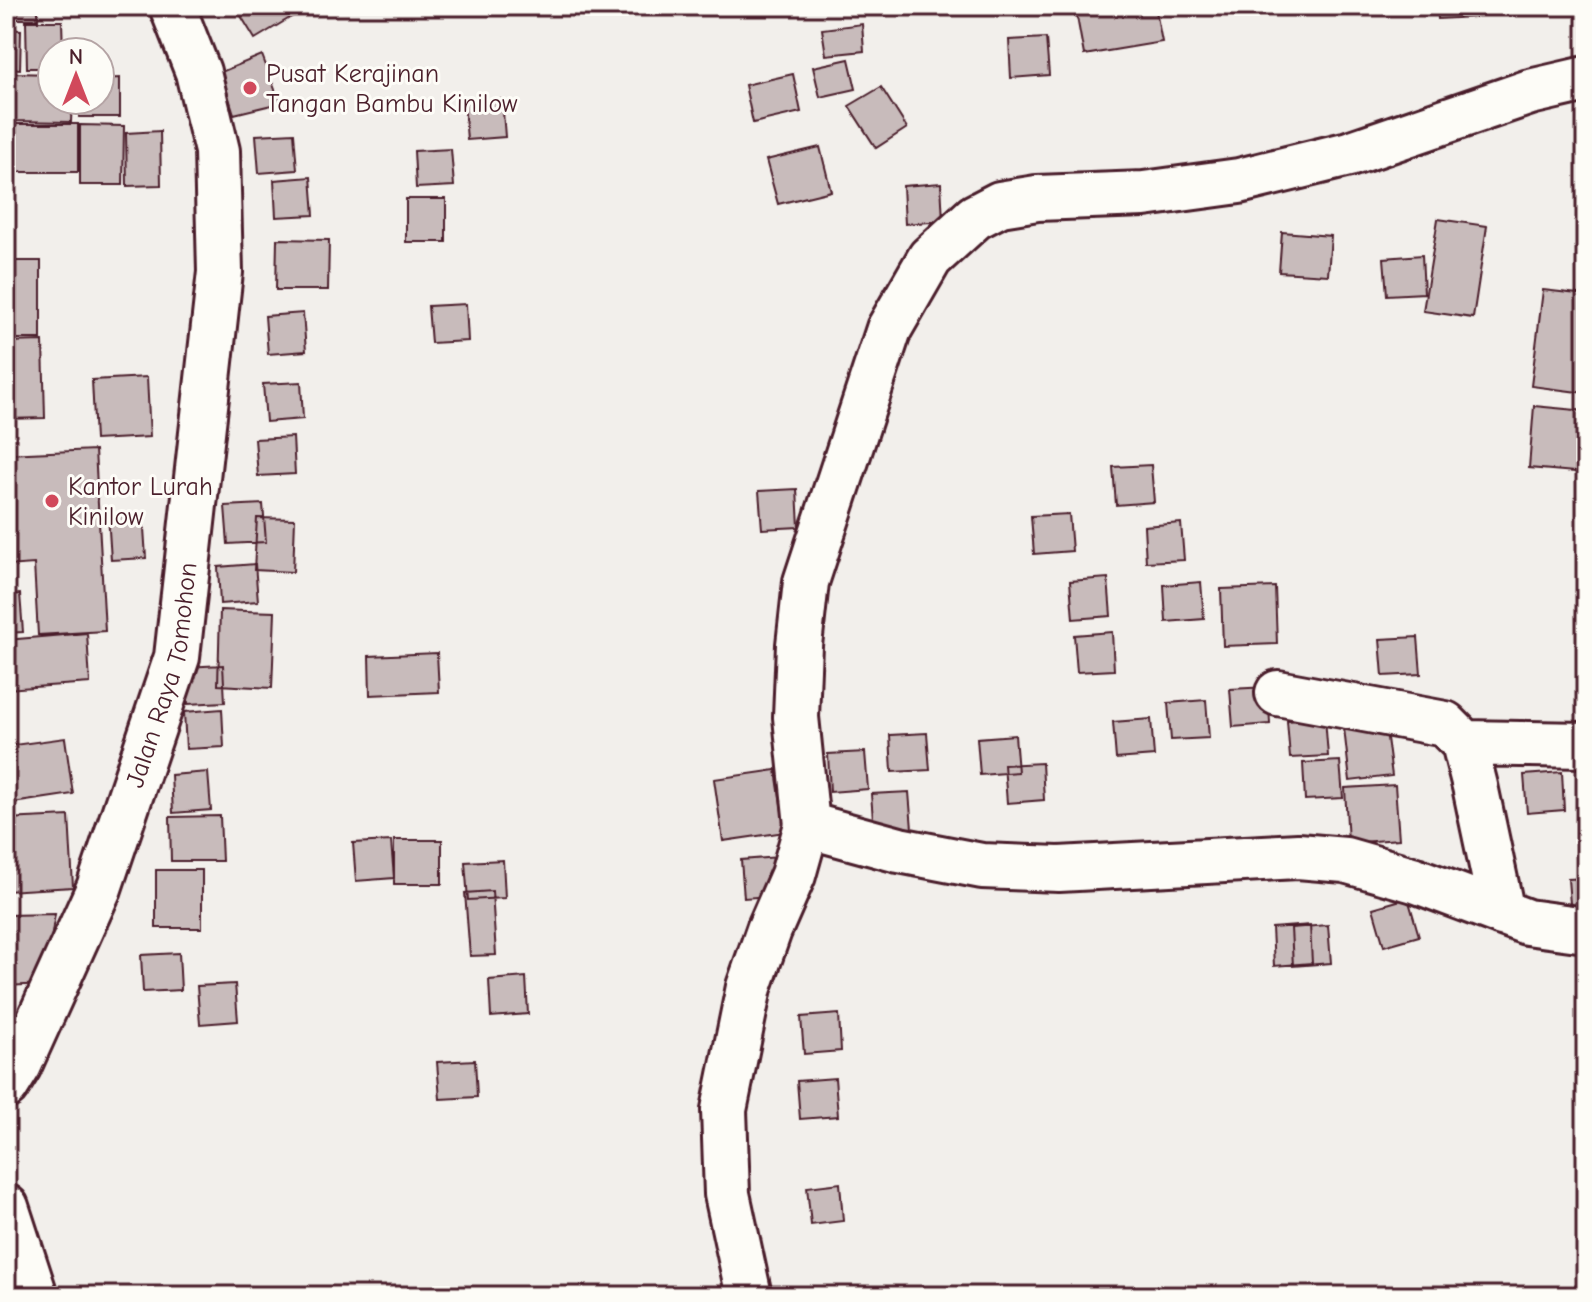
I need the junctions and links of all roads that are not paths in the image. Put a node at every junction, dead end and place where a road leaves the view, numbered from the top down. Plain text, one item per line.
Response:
1 (172, 6) edge
2 (1586, 79) edge
3 (1278, 693) dead end
4 (1464, 743) junction
5 (1586, 745) edge
6 (807, 825) junction
7 (1502, 913) junction
8 (1586, 930) edge
9 (6, 1086) edge
10 (6, 1207) edge
11 (35, 1296) edge
12 (749, 1296) edge

1 - 9 main road, Jalan Raya Tomohon
2 - 6 main road
3 - 4 main road
4 - 5 main road
4 - 7 main road
6 - 7 main road
6 - 12 main road
7 - 8 main road
10 - 11 main road

